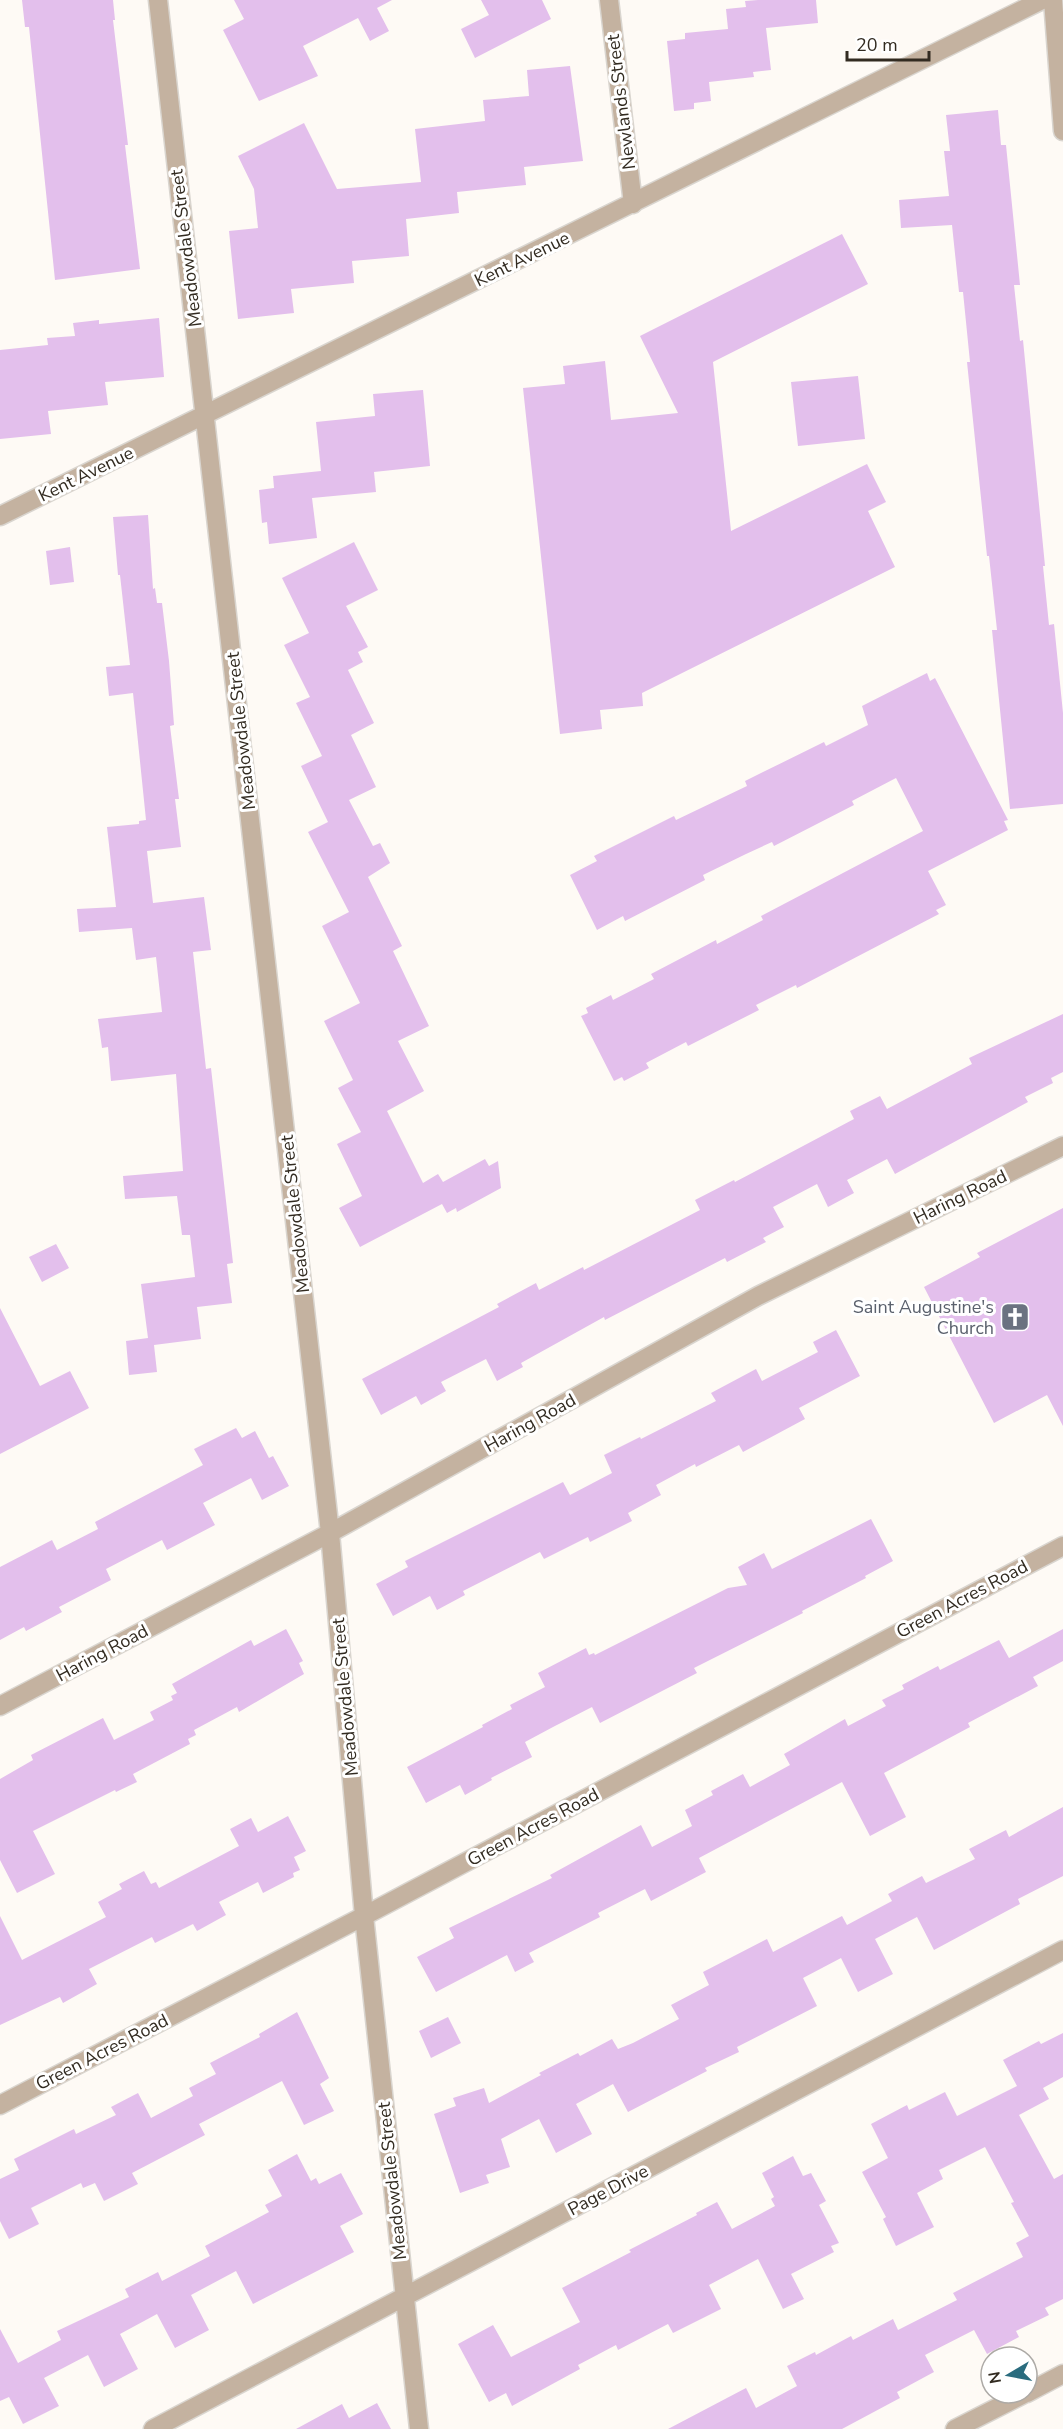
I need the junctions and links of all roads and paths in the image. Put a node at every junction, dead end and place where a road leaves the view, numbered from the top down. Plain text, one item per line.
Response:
1 (158, 0) edge
2 (609, 0) edge
3 (1042, 0) edge
4 (1053, 0) edge
5 (1063, 131) edge
6 (633, 204) junction
7 (205, 415) junction
8 (0, 516) edge
9 (1063, 1146) edge
10 (330, 1533) junction
11 (1063, 1546) edge
12 (0, 1706) edge
13 (364, 1916) junction
14 (1063, 1950) edge
15 (0, 2105) edge
16 (405, 2297) junction
17 (1063, 2374) edge
18 (1039, 2387) edge
19 (1003, 2405) edge
20 (153, 2429) edge
21 (419, 2429) edge
22 (955, 2429) edge

1 - 7 street, Meadowdale Street
2 - 6 street, Newlands Street
3 - 6 street, Kent Avenue
4 - 5 street
6 - 7 street, Kent Avenue
7 - 8 street, Kent Avenue
7 - 10 street, Meadowdale Street
9 - 10 street, Haring Road
10 - 12 street, Haring Road
10 - 13 street, Meadowdale Street
11 - 13 street, Green Acres Road
13 - 15 street, Green Acres Road
13 - 16 street, Meadowdale Street
14 - 16 street, Page Drive
16 - 20 street, Page Drive
16 - 21 street, Meadowdale Street
17 - 18 street
19 - 22 street

